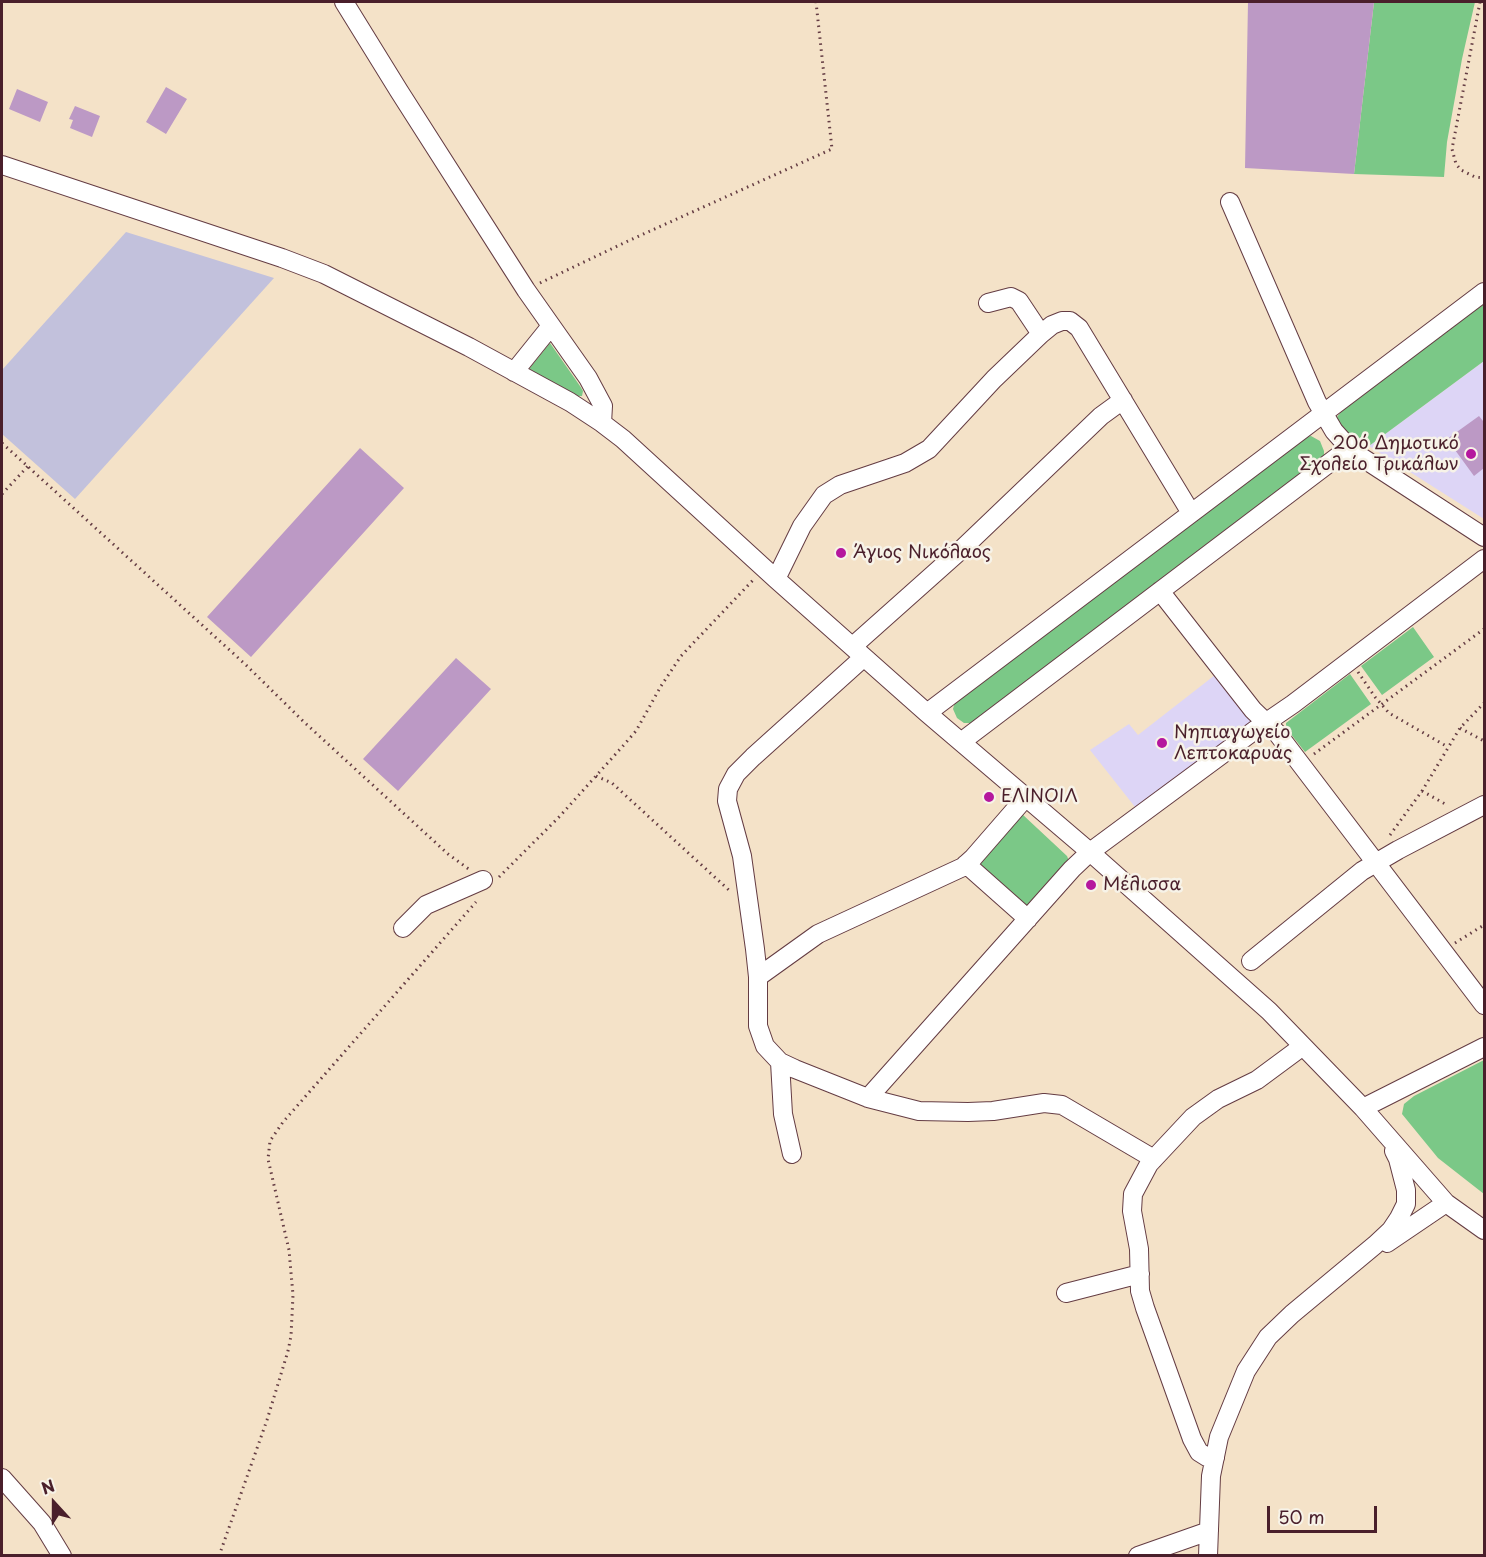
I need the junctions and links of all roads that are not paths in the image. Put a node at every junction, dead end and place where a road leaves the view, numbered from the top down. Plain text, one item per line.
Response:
1 (344, 2) edge
2 (2, 165) edge
3 (1230, 202) dead end
4 (1485, 292) edge
5 (988, 303) dead end
6 (551, 326) junction
7 (1041, 333) junction
8 (514, 372) junction
9 (1122, 400) junction
10 (1324, 415) junction
11 (602, 423) junction
12 (1349, 448) junction
13 (1191, 513) junction
14 (1485, 537) edge
15 (1485, 560) edge
16 (770, 574) junction
17 (1160, 591) junction
18 (858, 651) junction
19 (927, 713) junction
20 (1267, 722) junction
21 (961, 742) junction
22 (1026, 797) junction
23 (1485, 805) edge
24 (1090, 852) junction
25 (1376, 862) junction
26 (966, 864) junction
27 (487, 883) road end
28 (1028, 919) junction
29 (403, 928) dead end
30 (1251, 961) dead end
31 (758, 977) junction
32 (1485, 1005) edge
33 (1303, 1046) junction
34 (1485, 1047) edge
35 (780, 1062) junction
36 (868, 1098) junction
37 (1363, 1108) junction
38 (1380, 1129) junction
39 (792, 1154) dead end
40 (1154, 1159) junction
41 (1446, 1203) junction
42 (1485, 1230) edge
43 (1140, 1275) junction
44 (1336, 1278) junction
45 (1066, 1293) dead end
46 (1215, 1458) junction
47 (2, 1478) edge
48 (1209, 1531) junction
49 (62, 1556) edge
50 (1138, 1556) edge
51 (1208, 1556) edge

1 - 6 street
2 - 8 street
3 - 10 street
4 - 10 street
5 - 7 street
6 - 8 street
6 - 11 street
7 - 9 street
7 - 16 street
8 - 11 street
9 - 13 street
9 - 18 street
10 - 12 street
10 - 13 street
11 - 16 street
12 - 14 street
12 - 17 street
13 - 19 street
15 - 20 street
16 - 18 street
17 - 20 street
17 - 21 street
18 - 19 street
18 - 31 street
19 - 21 street
20 - 24 street
20 - 25 street
21 - 22 street
22 - 24 street
22 - 26 street
23 - 25 street
24 - 28 street
24 - 33 street
25 - 30 street
25 - 32 street
26 - 28 street
26 - 31 street
27 - 29 street
28 - 36 street
31 - 35 street
33 - 37 street
33 - 40 street
34 - 37 street
35 - 36 street
35 - 39 street
36 - 40 street
37 - 38 street
38 - 41 street
38 - 44 street
40 - 43 street
41 - 42 street
41 - 44 street
43 - 45 street
43 - 46 street
44 - 46 street
46 - 48 street
47 - 49 street
48 - 50 street
48 - 51 street

